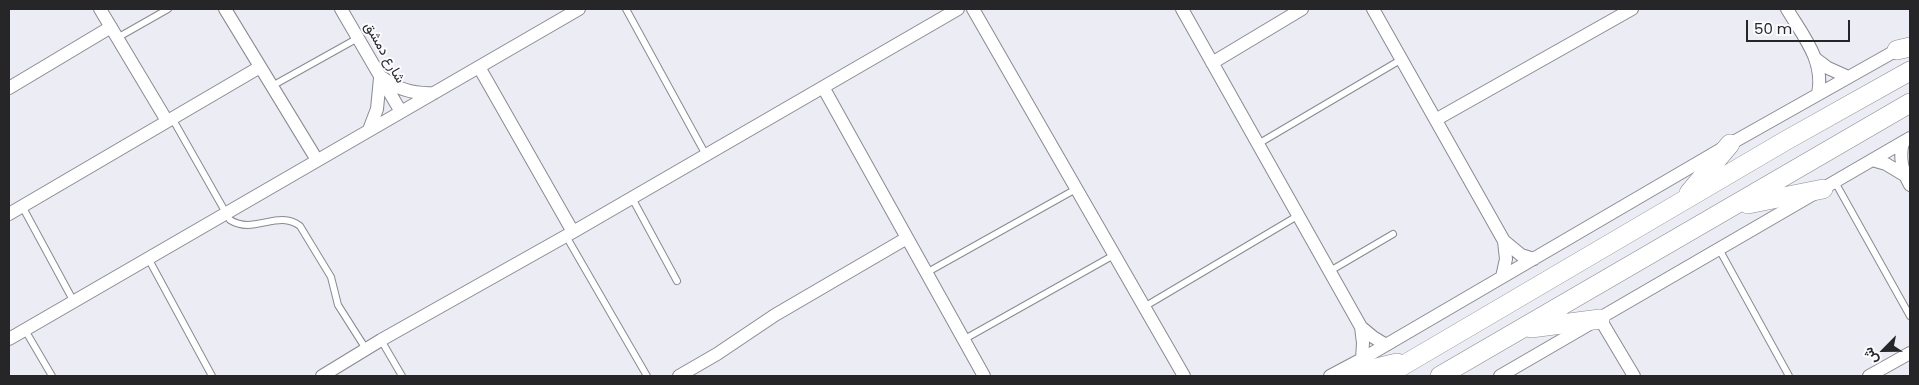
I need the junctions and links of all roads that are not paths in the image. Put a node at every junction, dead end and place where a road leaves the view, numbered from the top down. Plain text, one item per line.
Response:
1 (100, 9) edge
2 (168, 9) edge
3 (225, 9) edge
4 (341, 9) edge
5 (579, 9) edge
6 (626, 9) edge
7 (958, 9) edge
8 (973, 9) edge
9 (1182, 9) edge
10 (1302, 9) edge
11 (1373, 9) edge
12 (1632, 9) edge
13 (1787, 9) edge
14 (114, 33) junction
15 (358, 38) junction
16 (1906, 47) edge
17 (1402, 59) junction
18 (1816, 59) junction
19 (1212, 62) junction
20 (260, 67) junction
21 (479, 67) junction
22 (1910, 71) edge
23 (380, 75) junction
24 (1848, 77) junction
25 (272, 86) junction
26 (823, 87) junction
27 (9, 88) edge
28 (434, 93) junction
29 (1818, 94) junction
30 (1910, 103) edge
31 (401, 112) junction
32 (170, 120) junction
33 (1437, 120) junction
34 (369, 130) junction
35 (1907, 140) edge
36 (1258, 144) junction
37 (1730, 144) junction
38 (706, 155) junction
39 (317, 160) junction
40 (1872, 160) junction
41 (1908, 181) edge
42 (1829, 185) junction
43 (1076, 189) junction
44 (632, 198) junction
45 (1680, 204) junction
46 (22, 206) junction
47 (1732, 207) junction
48 (9, 214) edge
49 (225, 214) junction
50 (1299, 215) junction
51 (569, 234) junction
52 (1393, 234) dead end
53 (907, 238) junction
54 (1504, 241) junction
55 (1719, 249) junction
56 (1114, 255) junction
57 (148, 258) junction
58 (1534, 259) junction
59 (1330, 270) junction
60 (926, 273) junction
61 (1502, 278) junction
62 (677, 281) dead end
63 (74, 302) junction
64 (1144, 307) junction
65 (1910, 316) edge
66 (1600, 319) junction
67 (1361, 327) junction
68 (1522, 329) junction
69 (25, 330) junction
70 (9, 339) edge
71 (381, 340) junction
72 (963, 340) junction
73 (1386, 345) junction
74 (366, 349) junction
75 (1910, 353) edge
76 (1416, 358) junction
77 (1362, 359) junction
78 (52, 376) edge
79 (212, 376) edge
80 (322, 376) edge
81 (402, 376) edge
82 (647, 376) edge
83 (679, 376) edge
84 (984, 376) edge
85 (1184, 376) edge
86 (1330, 376) edge
87 (1343, 376) edge
88 (1385, 376) edge
89 (1440, 376) edge
90 (1500, 376) edge
91 (1634, 376) edge
92 (1789, 376) edge
93 (1869, 376) edge

1 - 14 street
2 - 14 lane
3 - 20 street
4 - 15 street, شارع دمشق
5 - 21 street
6 - 38 lane
7 - 26 street
8 - 43 street
9 - 19 street
10 - 19 street
11 - 17 street
12 - 33 street
13 - 18 street
14 - 27 street
14 - 32 street
15 - 23 street, شارع دمشق
15 - 25 lane
16 - 24 street
17 - 33 street
17 - 36 lane
18 - 24 street
18 - 29 street
19 - 36 street
20 - 25 street
20 - 32 street
21 - 28 street
21 - 51 street
22 - 45 main road
23 - 28 street
23 - 31 street, شارع دمشق
23 - 34 street
24 - 29 street
25 - 39 street
26 - 38 street
26 - 53 street
28 - 31 street
29 - 37 street
30 - 47 main road
31 - 34 street
32 - 46 street
32 - 49 lane
33 - 54 street
34 - 39 street
35 - 40 street
35 - 41 street
36 - 50 street
37 - 45 main road
37 - 58 street
38 - 44 street
39 - 49 street
40 - 41 street
40 - 42 street
42 - 47 main road
42 - 55 street
42 - 65 lane
43 - 56 street
43 - 60 lane
44 - 51 street
44 - 62 lane
45 - 76 main road
46 - 48 street
46 - 63 lane
47 - 68 main road
49 - 57 street
49 - 74 lane
50 - 59 street
50 - 64 lane
51 - 71 street
51 - 82 lane
52 - 59 lane
53 - 60 street
53 - 83 street
54 - 58 street
54 - 61 street
55 - 66 street
55 - 92 lane
56 - 64 street
56 - 72 lane
57 - 63 street
57 - 79 lane
58 - 61 street
59 - 67 street
60 - 72 street
61 - 73 street
63 - 69 street
64 - 85 street
66 - 68 main road
66 - 90 street
66 - 91 street
67 - 73 street
67 - 77 street
68 - 89 main road
69 - 70 street
69 - 78 lane
71 - 74 street
71 - 81 lane
72 - 84 street
73 - 77 street
74 - 80 street
75 - 93 street
76 - 87 main road
76 - 88 main road
77 - 86 street

